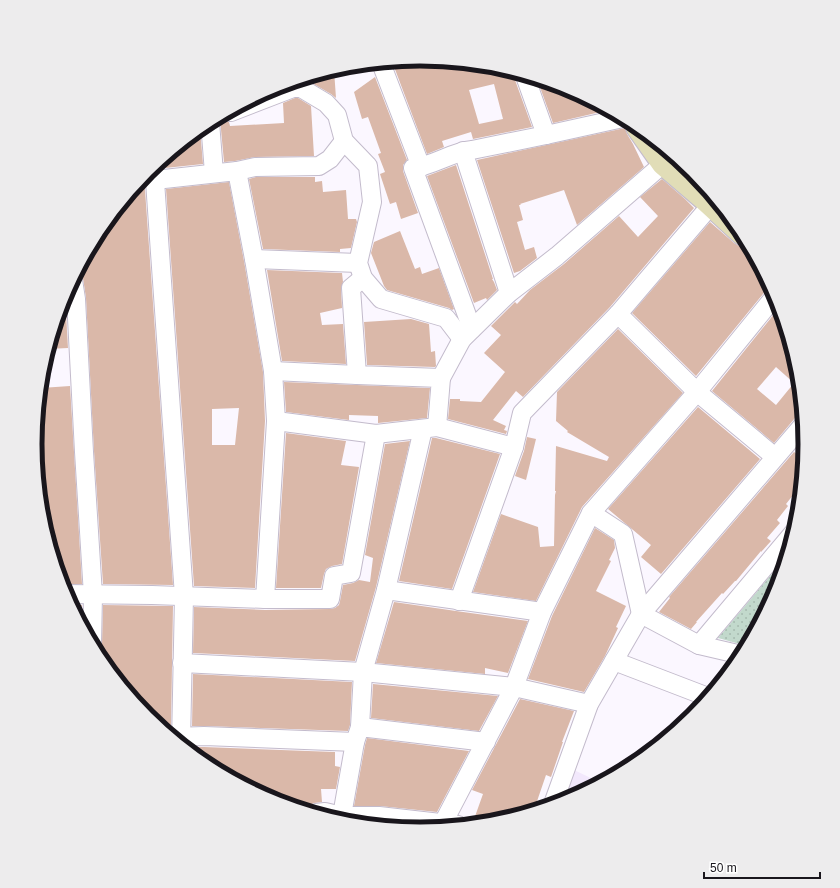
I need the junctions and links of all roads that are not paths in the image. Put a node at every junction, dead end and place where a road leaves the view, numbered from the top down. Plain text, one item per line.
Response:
1 (383, 68) edge
2 (527, 82) edge
3 (296, 87) edge
4 (614, 120) edge
5 (211, 130) edge
6 (546, 136) junction
7 (344, 141) junction
8 (648, 143) edge
9 (463, 151) junction
10 (663, 164) junction
11 (422, 167) junction
12 (237, 171) junction
13 (157, 173) edge
14 (214, 173) junction
15 (154, 176) edge
16 (706, 197) edge
17 (711, 203) edge
18 (254, 259) junction
19 (360, 270) junction
20 (509, 292) junction
21 (70, 301) edge
22 (770, 303) edge
23 (618, 314) junction
24 (467, 334) junction
25 (273, 371) junction
26 (357, 375) junction
27 (441, 378) junction
28 (697, 392) junction
29 (276, 421) junction
30 (430, 428) junction
31 (797, 431) edge
32 (376, 434) junction
33 (514, 447) junction
34 (775, 457) junction
35 (591, 513) junction
36 (785, 543) edge
37 (386, 590) junction
38 (73, 594) edge
39 (93, 595) junction
40 (184, 596) junction
41 (265, 599) junction
42 (459, 600) junction
43 (542, 612) junction
44 (641, 614) junction
45 (92, 632) edge
46 (699, 644) junction
47 (735, 653) edge
48 (614, 661) junction
49 (182, 664) junction
50 (363, 672) junction
51 (514, 687) junction
52 (702, 695) edge
53 (589, 704) junction
54 (178, 734) edge
55 (358, 734) junction
56 (183, 738) edge
57 (486, 742) junction
58 (556, 797) edge
59 (343, 814) edge
60 (359, 817) edge
61 (449, 821) edge
62 (423, 822) edge

1 - 11 street
2 - 6 street
3 - 7 street
4 - 6 street
5 - 14 street
6 - 9 street
7 - 12 street
7 - 19 street
8 - 10 main road
9 - 11 street
9 - 20 street
10 - 16 main road
10 - 20 street
11 - 24 street
12 - 14 street
12 - 18 street
13 - 14 street
15 - 40 street
17 - 23 street
18 - 19 street
18 - 25 street
19 - 24 street
19 - 26 street
20 - 24 street
21 - 39 street
22 - 28 street
23 - 28 street
23 - 33 street
24 - 27 street
25 - 26 street
25 - 29 street
26 - 27 street
27 - 30 street
28 - 34 street
28 - 35 street
29 - 32 street
29 - 41 street
30 - 32 street
30 - 33 street
30 - 37 street
31 - 34 street
32 - 41 street
33 - 42 street
34 - 44 street
35 - 43 street
35 - 44 street
36 - 46 street
37 - 42 street
37 - 50 street
38 - 39 street
39 - 40 street
39 - 45 street
40 - 41 street
40 - 49 street
42 - 43 street
43 - 51 street
44 - 46 street
44 - 48 street
46 - 47 street
48 - 52 street
48 - 53 street
49 - 50 street
49 - 54 street
50 - 51 street
50 - 55 street
51 - 53 street
51 - 57 street
53 - 58 street
55 - 56 street
55 - 57 street
55 - 59 street
57 - 61 street
60 - 62 street

